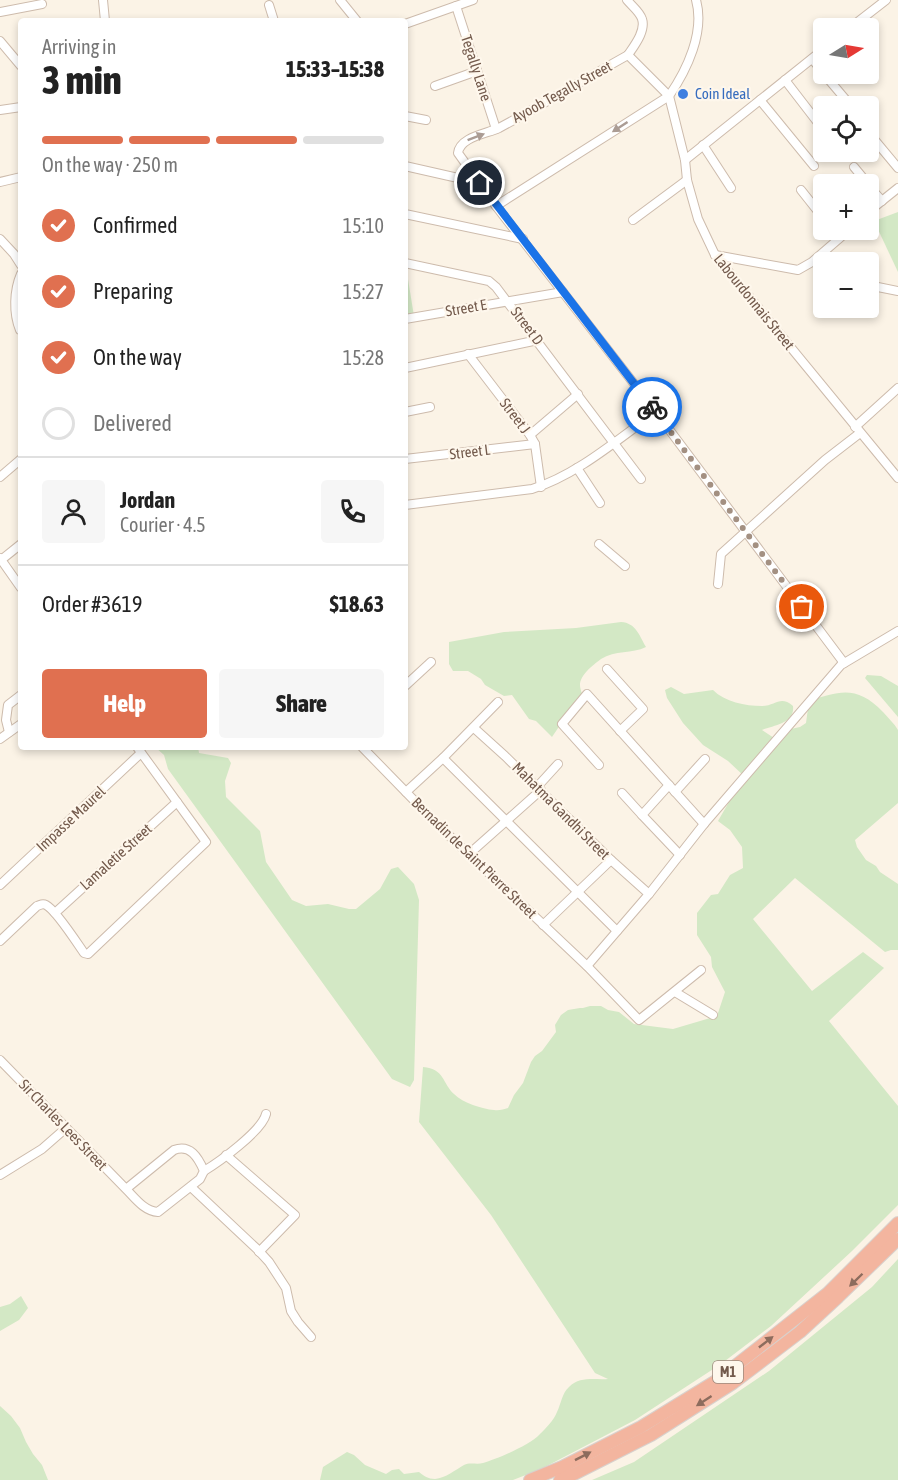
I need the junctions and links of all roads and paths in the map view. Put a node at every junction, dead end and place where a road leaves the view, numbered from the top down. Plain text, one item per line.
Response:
1 (103, 0) edge
2 (340, 0) edge
3 (473, 0) edge
4 (627, 0) edge
5 (696, 0) edge
6 (886, 0) edge
7 (42, 4) dead end
8 (269, 5) dead end
9 (456, 6) junction
10 (0, 12) edge
11 (105, 18) edge
12 (273, 18) edge
13 (355, 18) edge
14 (863, 18) edge
15 (408, 23) edge
16 (0, 41) edge
17 (628, 55) junction
18 (812, 59) edge
19 (18, 62) edge
20 (477, 71) junction
21 (785, 80) junction
22 (833, 84) edge
23 (435, 86) dead end
24 (669, 96) junction
25 (843, 96) edge
26 (760, 100) junction
27 (18, 107) edge
28 (0, 110) edge
29 (813, 116) edge
30 (408, 117) edge
31 (426, 120) dead end
32 (496, 129) junction
33 (703, 145) junction
34 (879, 145) edge
35 (685, 160) junction
36 (814, 166) dead end
37 (408, 167) edge
38 (854, 167) dead end
39 (898, 168) edge
40 (859, 174) edge
41 (18, 178) edge
42 (687, 180) junction
43 (0, 182) edge
44 (480, 183) junction
45 (731, 188) dead end
46 (898, 188) edge
47 (801, 190) dead end
48 (879, 198) edge
49 (882, 201) junction
50 (879, 203) edge
51 (813, 205) edge
52 (496, 206) junction
53 (408, 215) edge
54 (633, 220) dead end
55 (0, 238) edge
56 (523, 239) junction
57 (837, 240) edge
58 (18, 253) edge
59 (715, 255) junction
60 (408, 264) edge
61 (18, 281) edge
62 (879, 287) edge
63 (898, 291) edge
64 (563, 292) junction
65 (508, 301) junction
66 (408, 318) edge
67 (18, 325) edge
68 (538, 340) junction
69 (468, 354) junction
70 (408, 367) edge
71 (898, 388) edge
72 (578, 394) junction
73 (430, 407) dead end
74 (408, 411) edge
75 (656, 412) junction
76 (858, 430) junction
77 (530, 435) junction
78 (614, 441) junction
79 (535, 444) junction
80 (408, 459) edge
81 (18, 462) edge
82 (577, 468) junction
83 (0, 477) edge
84 (898, 477) edge
85 (641, 478) dead end
86 (541, 487) junction
87 (600, 503) dead end
88 (408, 505) edge
89 (746, 532) junction
90 (599, 544) dead end
91 (18, 546) edge
92 (1, 559) edge
93 (625, 566) dead end
94 (18, 584) edge
95 (718, 584) dead end
96 (898, 631) edge
97 (431, 662) dead end
98 (844, 663) junction
99 (607, 669) dead end
100 (408, 683) edge
101 (18, 697) edge
102 (498, 702) dead end
103 (18, 726) edge
104 (474, 728) junction
105 (620, 731) junction
106 (9, 732) junction
107 (0, 739) edge
108 (139, 750) edge
109 (366, 750) edge
110 (443, 758) junction
111 (705, 759) dead end
112 (558, 764) dead end
113 (599, 765) dead end
114 (539, 788) junction
115 (672, 788) junction
116 (406, 792) junction
117 (622, 793) dead end
118 (177, 802) junction
119 (642, 815) junction
120 (506, 821) junction
121 (704, 824) junction
122 (469, 854) junction
123 (680, 855) junction
124 (610, 860) junction
125 (0, 885) edge
126 (577, 892) junction
127 (650, 894) junction
128 (55, 912) junction
129 (543, 925) junction
130 (617, 931) junction
131 (0, 941) edge
132 (587, 966) junction
133 (701, 970) dead end
134 (675, 992) junction
135 (713, 1015) dead end
136 (0, 1060) edge
137 (266, 1114) dead end
138 (66, 1128) junction
139 (226, 1155) junction
140 (204, 1171) junction
141 (0, 1175) edge
142 (191, 1187) junction
143 (126, 1189) junction
144 (898, 1223) edge
145 (898, 1239) edge
146 (259, 1252) junction
147 (311, 1337) dead end
148 (530, 1480) edge
149 (560, 1480) edge

1 - 11 street
2 - 13 street
3 - 9 street
4 - 17 street
5 - 24 street
6 - 14 street
7 - 10 street
8 - 12 street
9 - 15 street
9 - 20 street, Tegally Lane
16 - 19 street
17 - 24 street
17 - 32 street, Ayoob Tegally Street
18 - 21 street
20 - 23 street
20 - 32 street, Tegally Lane
21 - 26 street
21 - 29 street
22 - 25 street
24 - 35 street, Labourdonnais Street
24 -> 52 street
26 - 33 street
26 - 36 street
27 - 28 street
30 - 31 street
44 -> 32 street, Ayoob Tegally Street
33 - 35 street
33 - 45 street
34 - 39 street
35 - 42 street, Labourdonnais Street
37 - 44 street
38 - 40 street
41 - 43 street
42 - 54 street
42 - 59 street, Labourdonnais Street
44 - 52 street
46 - 49 street
47 - 51 street
48 - 49 street
49 - 50 street
52 - 56 street
53 - 56 street
55 - 58 street
56 - 64 street
57 - 59 street
59 - 76 street, Labourdonnais Street
60 - 65 street, Street D
61 - 67 street
62 - 63 street
64 - 65 street, Street E
64 - 75 street
65 - 66 street, Street E
65 - 68 street, Street D
68 - 69 street
68 - 72 street, Street D
69 - 70 street
69 - 77 street, Street J
71 - 76 street
72 - 77 street
72 - 78 street, Street D
73 - 74 street
75 - 78 street
75 - 89 street
76 - 84 street, Labourdonnais Street
76 - 89 street
77 - 79 street, Street J
78 - 82 street
78 - 85 street, Street D
79 - 80 street, Street L
79 - 86 street, Street J
81 - 83 street
82 - 86 street
82 - 87 street
86 - 88 street
89 - 95 street
89 - 98 street
90 - 93 street
91 - 92 street
92 - 94 street
96 - 98 street
97 - 100 street
98 - 121 street
99 - 105 street
101 - 106 street
102 - 104 street
103 - 106 street
104 - 110 street
104 - 114 street, Mahatma Gandhi Street
105 - 113 street
105 - 115 street
106 - 107 street
108 - 118 street
108 - 125 street, Impasse Maurel
109 - 116 street, Bernadin de Saint Pierre Street
110 - 116 street
110 - 120 street
111 - 115 street
112 - 114 street
114 - 120 street
114 - 124 street, Mahatma Gandhi Street
115 - 119 street
115 - 121 street
116 - 122 street, Bernadin de Saint Pierre Street
117 - 119 street
118 - 128 street, Lamaletie Street
118 - 128 street
119 - 123 street
120 - 122 street
120 - 126 street
121 - 123 street
122 - 129 street, Bernadin de Saint Pierre Street
123 - 127 street
124 - 126 street
124 - 127 street, Mahatma Gandhi Street
126 - 129 street
126 - 130 street
127 - 130 street
128 - 131 street
129 - 132 street, Bernadin de Saint Pierre Street
130 - 132 street
132 - 134 street, Bernadin de Saint Pierre Street
133 - 134 street
134 - 135 street
136 - 138 street, Sir Charles Lees Street
137 - 139 street, Sir Charles Lees Street
138 - 141 street
138 - 143 street, Sir Charles Lees Street
139 - 140 street, Sir Charles Lees Street
139 - 146 street
140 - 142 street, Sir Charles Lees Street
140 - 143 street
142 - 143 street, Sir Charles Lees Street
142 - 146 street
148 -> 144 highway, M1
145 -> 149 highway, M1
146 - 147 street

